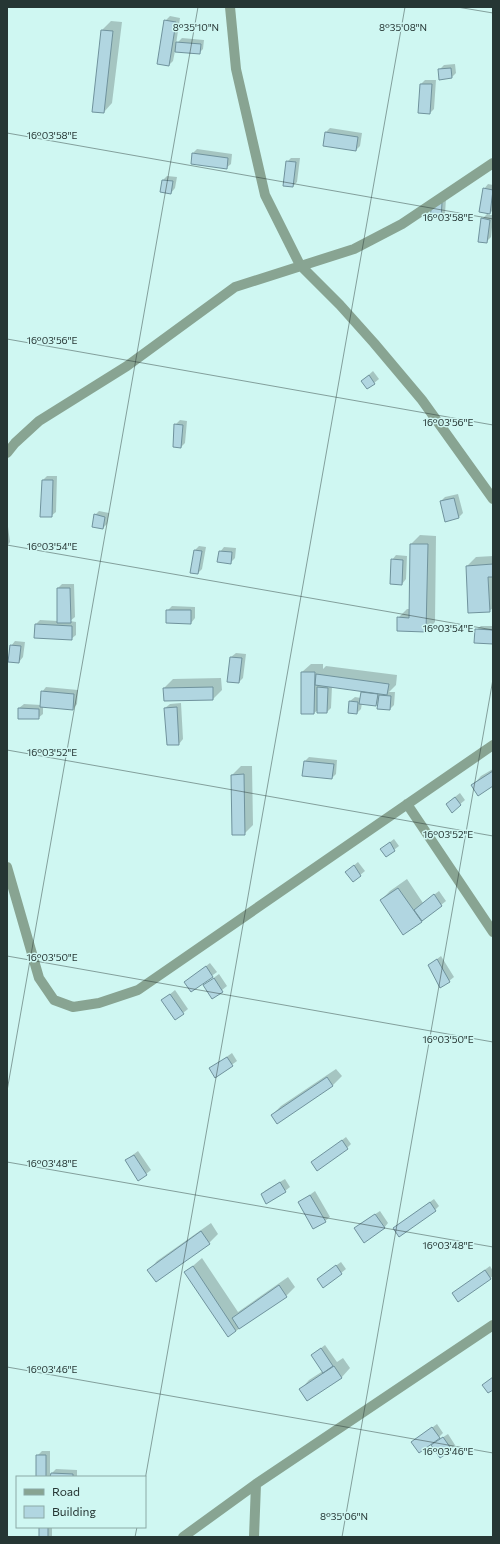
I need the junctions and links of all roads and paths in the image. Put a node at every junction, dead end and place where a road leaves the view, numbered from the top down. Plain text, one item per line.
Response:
1 (230, 7) edge
2 (493, 163) edge
3 (300, 265) junction
4 (7, 453) edge
5 (493, 499) edge
6 (493, 744) edge
7 (407, 804) junction
8 (7, 867) edge
9 (493, 932) edge
10 (493, 1325) edge
11 (256, 1484) junction
12 (183, 1537) edge
13 (254, 1537) edge

1 - 3 street
2 - 3 street
3 - 4 street
3 - 5 street
6 - 7 street
7 - 8 street
7 - 9 street
10 - 11 street
11 - 12 street
11 - 13 street

